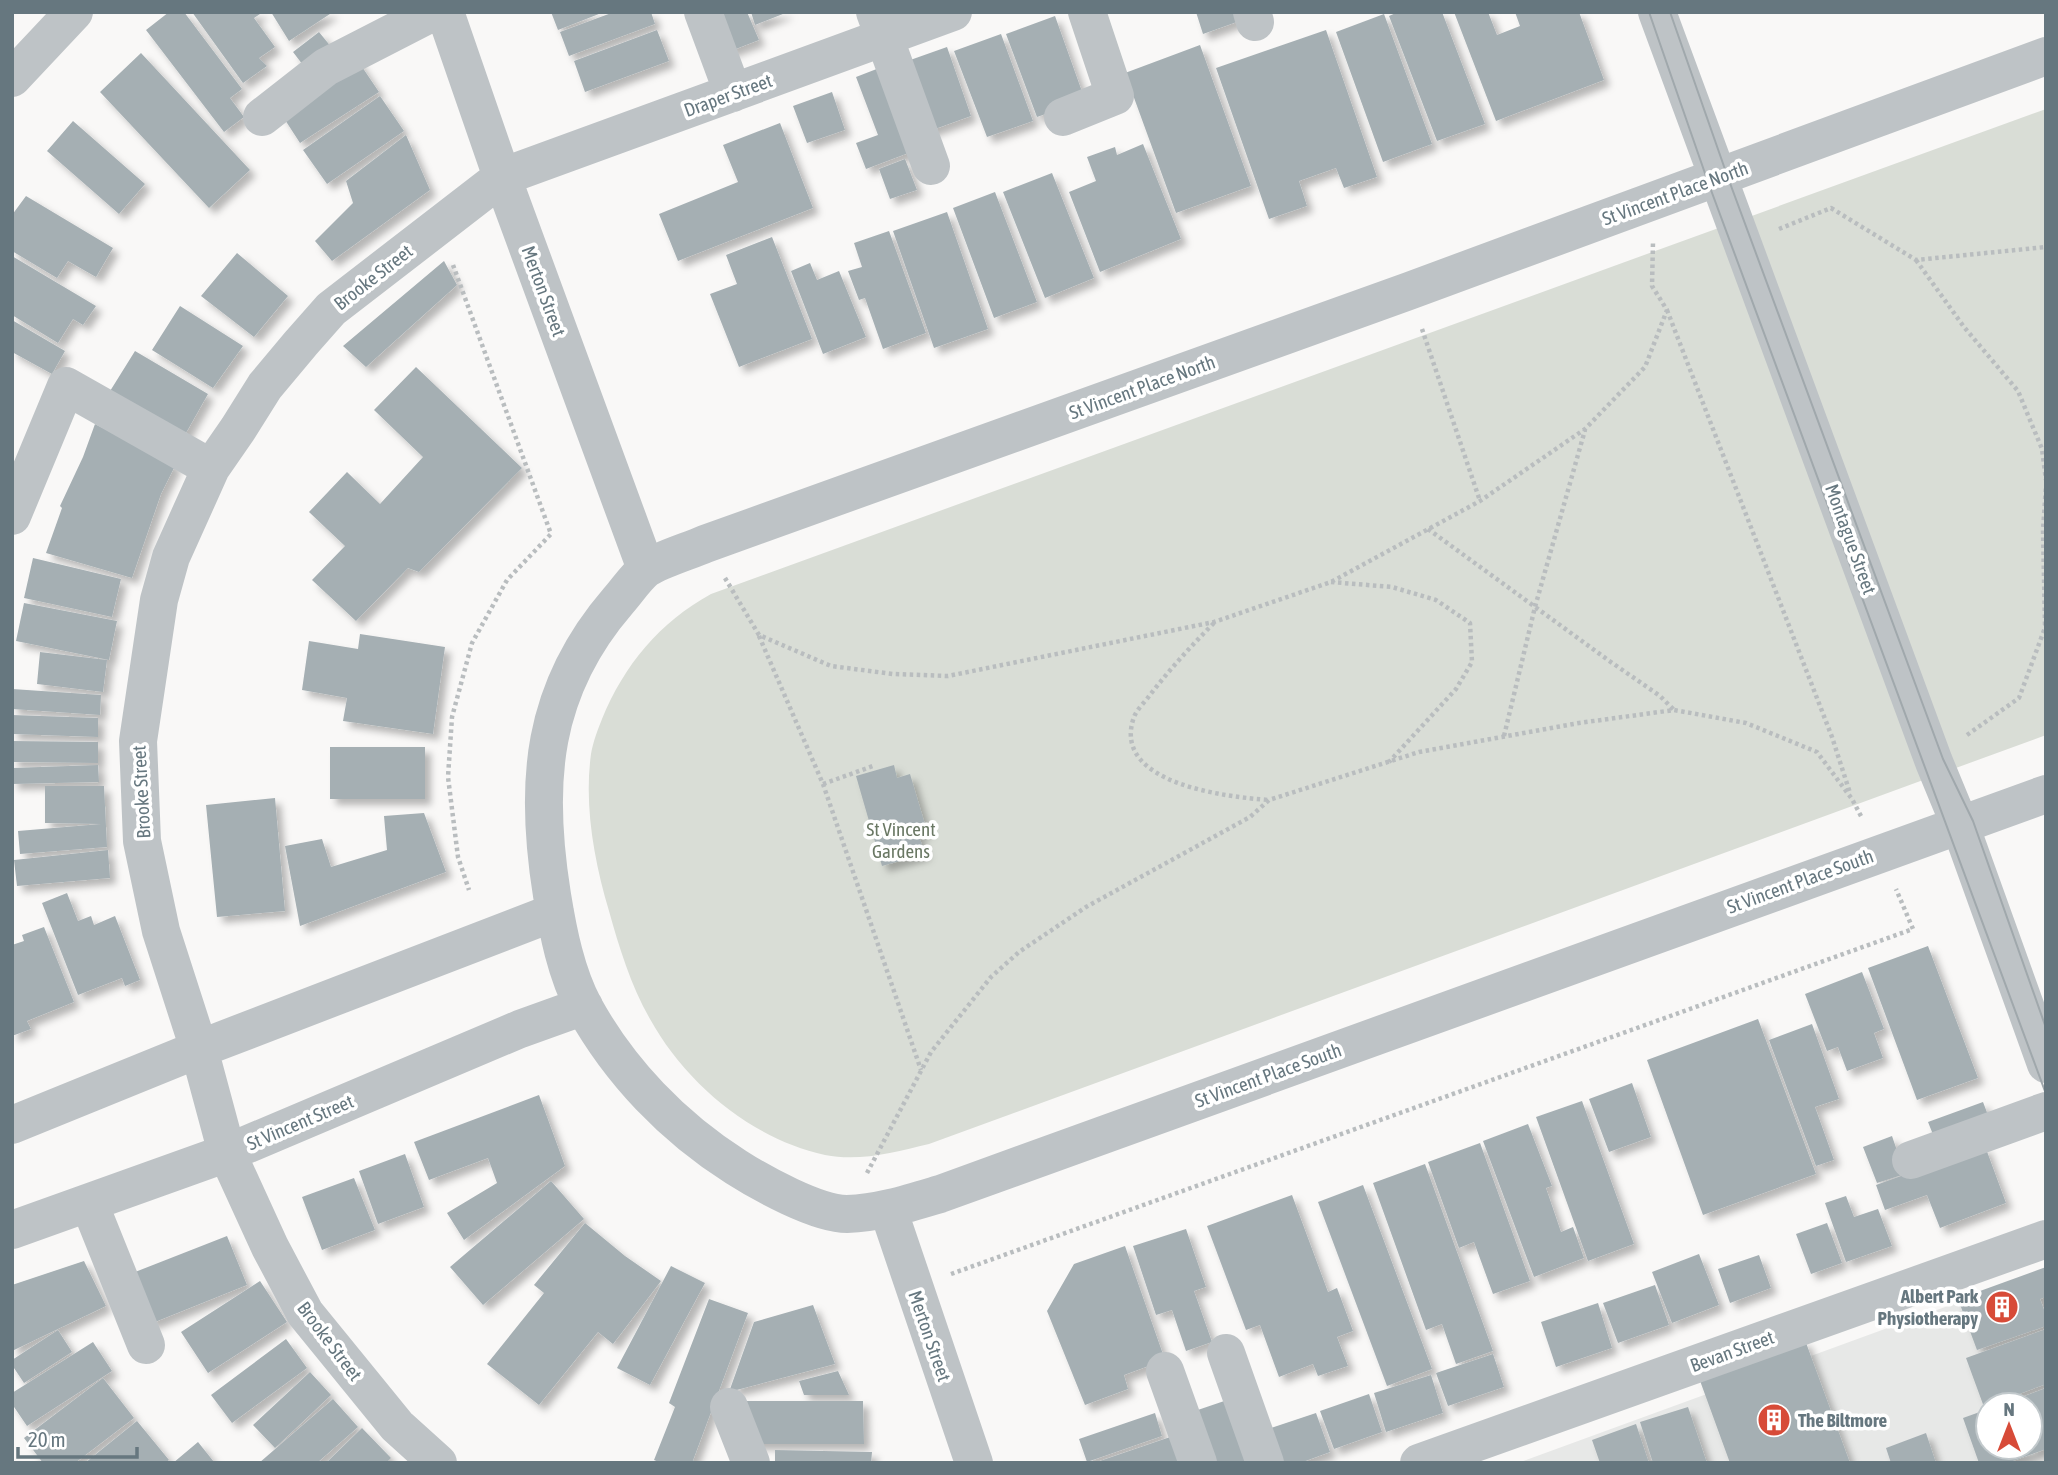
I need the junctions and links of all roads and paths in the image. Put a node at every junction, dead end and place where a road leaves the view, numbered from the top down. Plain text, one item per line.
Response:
1 (74, 12) edge
2 (433, 12) edge
3 (445, 12) edge
4 (703, 12) edge
5 (953, 12) edge
6 (1087, 12) edge
7 (1657, 12) edge
8 (880, 25) edge
9 (2046, 56) edge
10 (12, 78) edge
11 (733, 93) junction
12 (262, 117) dead end
13 (1063, 117) dead end
14 (931, 166) dead end
15 (502, 177) junction
16 (1718, 178) junction
17 (1654, 200) junction
18 (1742, 245) junction
19 (2046, 247) edge
20 (1916, 260) junction
21 (453, 264) dead end
22 (1409, 291) junction
23 (1667, 310) junction
24 (1585, 429) junction
25 (211, 468) junction
26 (2046, 480) edge
27 (2046, 486) edge
28 (1480, 501) junction
29 (12, 516) edge
30 (1428, 529) junction
31 (705, 544) junction
32 (646, 569) junction
33 (1331, 582) junction
34 (1535, 607) junction
35 (1214, 622) junction
36 (2046, 625) edge
37 (759, 635) junction
38 (1674, 710) junction
39 (1504, 736) junction
40 (1388, 762) junction
41 (1934, 762) junction
42 (873, 766) dead end
43 (823, 784) junction
44 (2046, 793) edge
45 (1852, 799) junction
46 (1269, 800) junction
47 (1960, 825) junction
48 (1880, 852) junction
49 (469, 890) dead end
50 (555, 912) junction
51 (569, 971) joint
52 (584, 1006) junction
53 (199, 1049) junction
54 (2046, 1064) edge
55 (921, 1071) junction
56 (2046, 1111) edge
57 (12, 1125) edge
58 (227, 1153) junction
59 (1910, 1160) dead end
60 (89, 1203) junction
61 (888, 1209) junction
62 (845, 1214) junction
63 (12, 1230) edge
64 (2046, 1239) edge
65 (914, 1287) junction
66 (146, 1345) dead end
67 (1226, 1353) dead end
68 (1165, 1371) dead end
69 (729, 1407) dead end
70 (438, 1463) edge
71 (751, 1463) edge
72 (974, 1463) edge
73 (1198, 1463) edge
74 (1265, 1463) edge
75 (1419, 1463) edge

1 - 10 street
2 - 12 street
3 - 15 street, Merton Street
4 - 11 street
5 - 8 street, Draper Street
6 - 13 street
7 - 16 street, Montague Street
8 - 11 street, Draper Street
8 - 14 street
9 - 16 street, St Vincent Place North
11 - 15 street, Draper Street
15 - 25 street, Brooke Street
15 - 32 street, Merton Street
16 - 17 street, St Vincent Place North
16 - 18 street, Montague Street
17 - 22 street, St Vincent Place North
17 - 23 path
18 - 20 path
18 - 41 street, Montague Street
19 - 20 path
20 - 26 path
21 - 49 path
22 - 28 path
22 - 31 street, St Vincent Place North
23 - 24 path
23 - 45 path
24 - 28 path
24 - 34 path
25 - 29 street
25 - 53 street, Brooke Street
27 - 36 path
28 - 30 path
30 - 33 path
30 - 34 path
31 - 32 street, St Vincent Place North
31 - 37 path
32 - 50 street, St Vincent Place North
33 - 35 path
33 - 40 path
34 - 38 path
34 - 39 path
35 - 37 path
35 - 46 path
36 - 41 path
37 - 43 path
38 - 39 path
38 - 45 path
39 - 40 path
40 - 46 path
41 - 47 street, Montague Street
42 - 43 path
43 - 55 path
44 - 47 street, St Vincent Place South
45 - 48 path
46 - 55 path
47 - 48 street, St Vincent Place South
47 - 54 street, Montague Street
48 - 61 street, St Vincent Place South
48 - 65 path
50 - 51 street, St Vincent Place North
50 - 53 street
51 - 52 street, St Vincent Place South
52 - 58 street, St Vincent Street
52 - 62 street, St Vincent Place South
53 - 57 street
53 - 58 street, Brooke Street
55 - 62 path
56 - 59 street
58 - 60 street, St Vincent Street
58 - 70 street, Brooke Street
60 - 63 street, St Vincent Street
60 - 66 street
61 - 62 street, St Vincent Place South
61 - 65 street, Merton Street
64 - 75 street, Bevan Street
65 - 72 street, Merton Street
67 - 74 street
68 - 73 street
69 - 71 street

